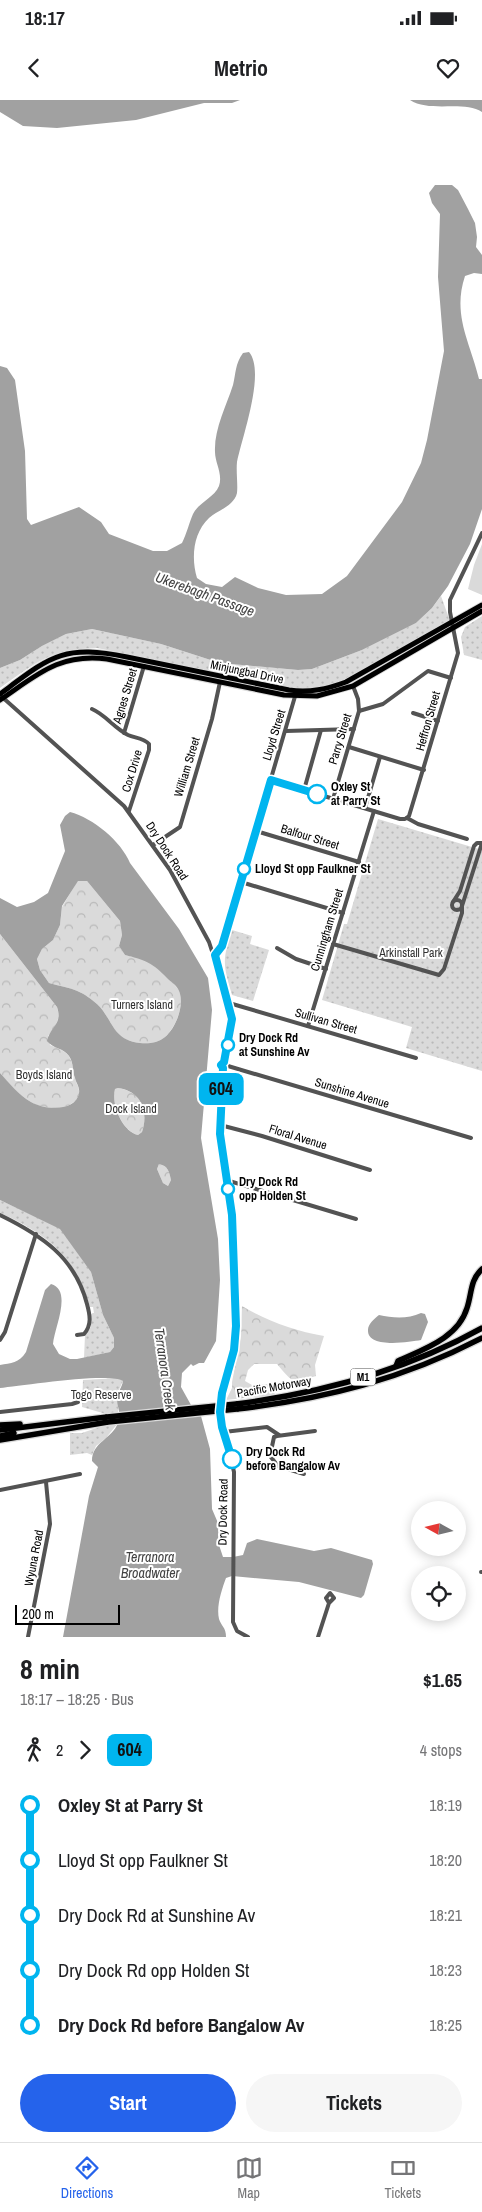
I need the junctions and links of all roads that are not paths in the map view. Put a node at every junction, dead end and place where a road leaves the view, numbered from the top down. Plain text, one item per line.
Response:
1 (482, 532) edge
2 (482, 605) edge
3 (482, 611) edge
4 (453, 625) junction
5 (144, 666) junction
6 (451, 678) junction
7 (220, 682) junction
8 (353, 686) junction
9 (296, 694) junction
10 (1, 697) edge
11 (92, 709) dead end
12 (359, 711) junction
13 (413, 713) dead end
14 (438, 721) junction
15 (354, 728) junction
16 (322, 730) junction
17 (286, 731) junction
18 (124, 733) junction
19 (349, 747) junction
20 (380, 757) junction
21 (424, 770) junction
22 (271, 780) junction
23 (304, 790) junction
24 (333, 798) junction
25 (365, 808) junction
26 (129, 811) junction
27 (374, 811) junction
28 (408, 818) junction
29 (256, 831) junction
30 (468, 839) dead end
31 (482, 843) edge
32 (153, 845) junction
33 (359, 862) junction
34 (241, 882) junction
35 (453, 902) junction
36 (462, 906) junction
37 (453, 909) junction
38 (344, 913) junction
39 (458, 922) junction
40 (333, 944) junction
41 (277, 948) dead end
42 (215, 955) junction
43 (326, 969) junction
44 (229, 1003) junction
45 (308, 1026) junction
46 (416, 1058) dead end
47 (225, 1065) junction
48 (220, 1126) junction
49 (471, 1138) dead end
50 (370, 1170) dead end
51 (226, 1180) junction
52 (0, 1215) edge
53 (356, 1219) dead end
54 (36, 1234) junction
55 (482, 1269) edge
56 (482, 1328) edge
57 (77, 1335) dead end
58 (482, 1338) edge
59 (0, 1340) edge
60 (396, 1366) junction
61 (78, 1402) dead end
62 (237, 1406) junction
63 (0, 1412) edge
64 (108, 1420) junction
65 (49, 1423) junction
66 (0, 1425) edge
67 (0, 1430) edge
68 (315, 1431) dead end
69 (224, 1432) junction
70 (0, 1436) edge
71 (279, 1436) junction
72 (0, 1440) edge
73 (80, 1474) dead end
74 (304, 1474) dead end
75 (46, 1482) junction
76 (0, 1490) edge
77 (328, 1603) dead end
78 (237, 1631) junction
79 (234, 1636) dead end
80 (28, 1637) edge
81 (248, 1637) edge
82 (318, 1637) edge

1 - 4 street, Heffron Street
2 - 4 main road, Minjungbal Drive
3 - 4 main road, Minjungbal Drive
4 - 6 street, Heffron Street
4 - 8 main road, Minjungbal Drive
4 - 9 main road, Minjungbal Drive
5 - 7 main road, Minjungbal Drive
5 - 10 main road, Minjungbal Drive
5 - 18 street, Agnes Street
6 - 12 street
6 - 14 street, Heffron Street
7 - 9 main road, Minjungbal Drive
7 - 32 street, William Street
8 - 9 main road, Minjungbal Drive
8 - 12 street, Parry Street
9 - 10 main road, Minjungbal Drive
9 - 17 street, Lloyd Street
10 - 26 street, Dry Dock Road
11 - 18 street, Cox Drive
12 - 15 street, Parry Street
13 - 14 street
14 - 21 street, Heffron Street
15 - 16 street
15 - 19 street, Parry Street
16 - 17 street
16 - 23 street
17 - 22 street, Lloyd Street
18 - 26 street, Cox Drive
19 - 20 street
19 - 24 street, Parry Street
20 - 21 street
20 - 25 street
21 - 28 street, Heffron Street
22 - 23 street
22 - 29 street, Lloyd Street
23 - 24 street
24 - 25 street
25 - 27 street
26 - 32 street, Dry Dock Road
27 - 28 street
27 - 33 street, Cunningham Street
28 - 30 street
29 - 33 street, Balfour Street
29 - 34 street, Lloyd Street
31 - 35 street
31 - 36 street
32 - 42 street, Dry Dock Road
33 - 38 street, Cunningham Street
34 - 38 street
34 - 42 street, Lloyd Street
35 - 36 street
35 - 37 street
36 - 37 street
36 - 39 street
37 - 39 street
38 - 40 street, Cunningham Street
39 - 40 street
40 - 43 street, Cunningham Street
41 - 43 street
42 - 44 street, Dry Dock Road
43 - 45 street, Cunningham Street
44 - 45 street, Sullivan Street
44 - 47 street, Dry Dock Road
45 - 46 street, Sullivan Street
47 - 48 street, Dry Dock Road
47 - 49 street, Sunshine Avenue
48 - 50 street, Floral Avenue
48 - 51 street, Dry Dock Road
51 - 53 street
51 - 69 street, Dry Dock Road
52 - 54 street
54 - 57 street
54 - 59 street
55 - 60 highway
56 - 60 highway, Pacific Motorway / M1
58 - 62 highway, Pacific Motorway / M1
60 - 62 highway, Pacific Motorway / M1
61 - 63 street
62 - 64 highway, Pacific Motorway / M1, bridge
64 - 65 highway, Pacific Motorway / M1
64 - 70 highway, Pacific Motorway / M1
64 - 72 highway
65 - 66 highway
65 - 67 highway, Pacific Motorway / M1
68 - 71 street
69 - 71 street
69 - 78 street, Dry Dock Road
71 - 74 street
73 - 75 street
75 - 76 street
75 - 80 street, Wyuna Road
77 - 82 street
78 - 79 street
78 - 81 street

